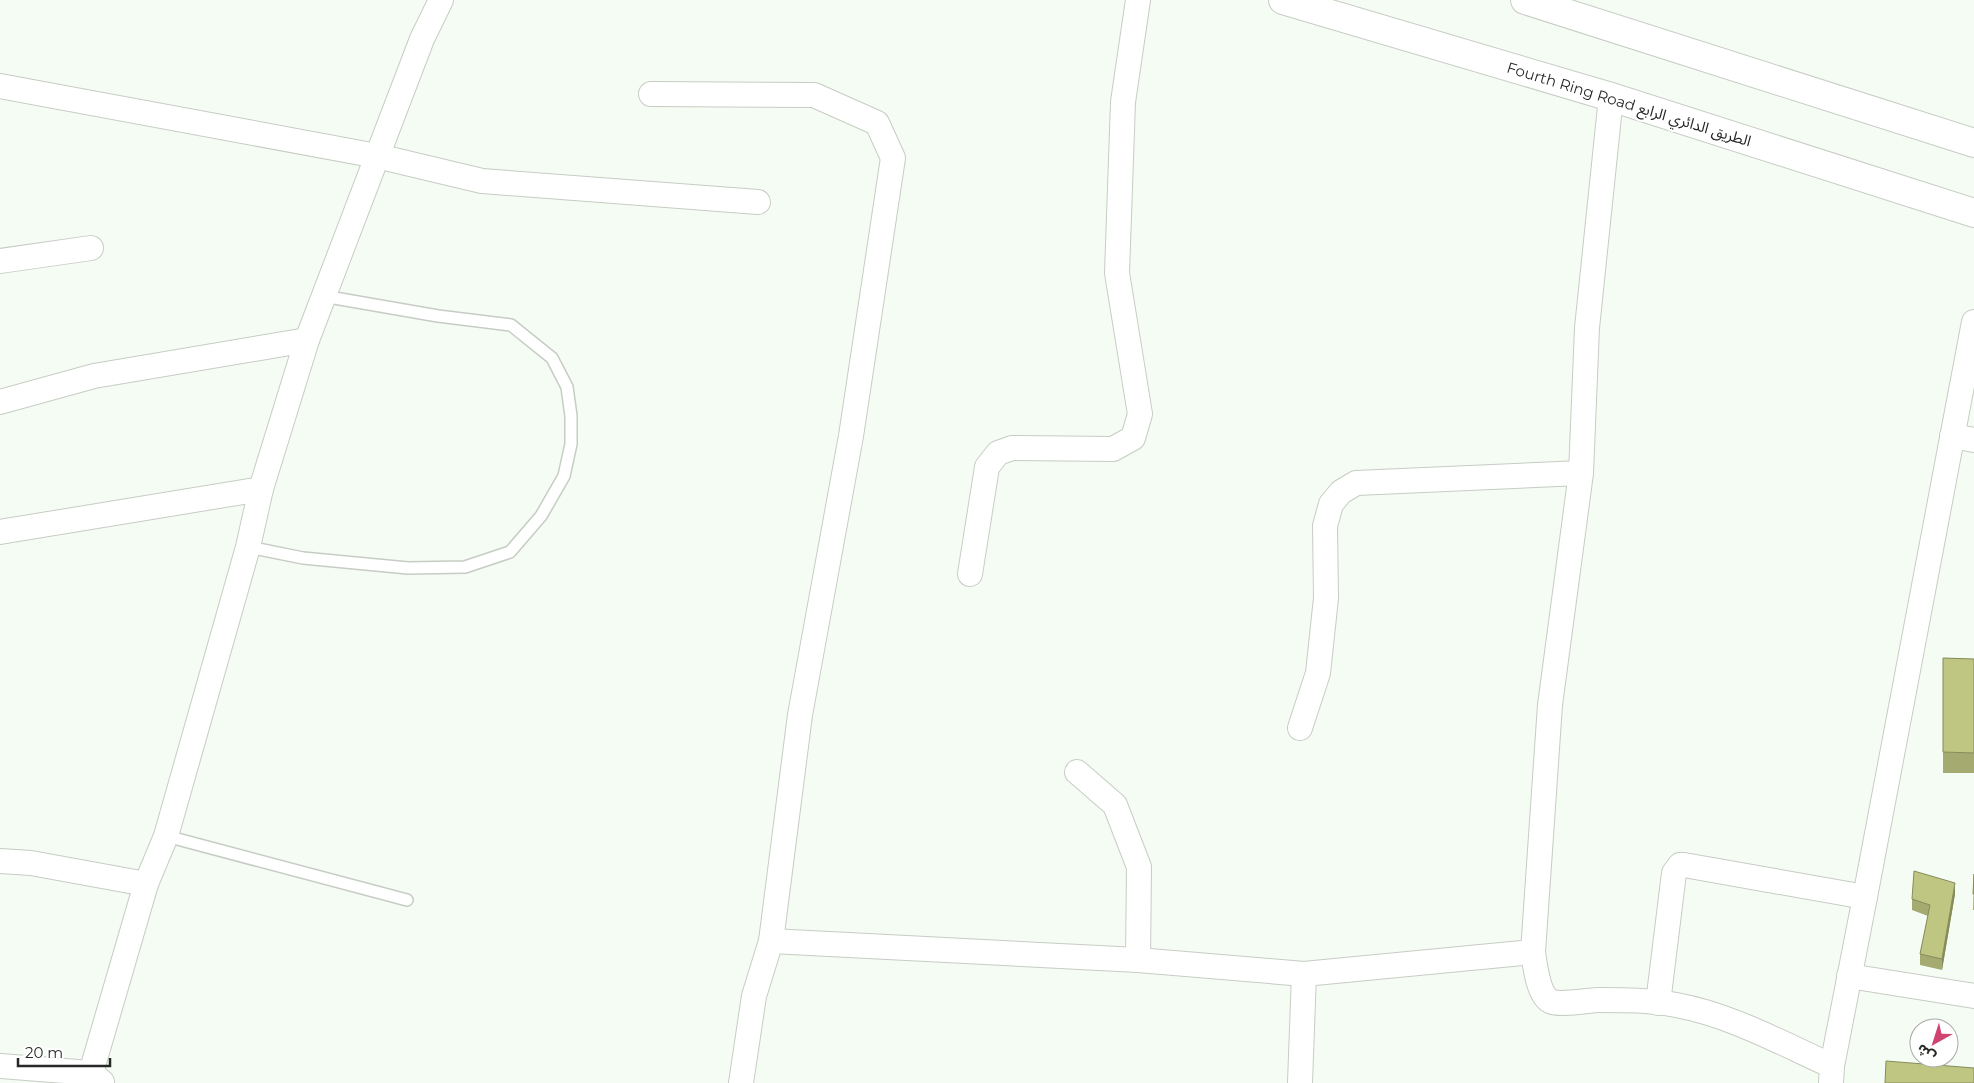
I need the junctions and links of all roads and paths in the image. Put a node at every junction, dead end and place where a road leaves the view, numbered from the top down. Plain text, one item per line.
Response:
1 (426, 0) edge
2 (441, 0) edge
3 (1138, 0) edge
4 (1283, 0) edge
5 (1541, 2) edge
6 (422, 38) junction
7 (0, 86) edge
8 (651, 94) dead end
9 (1611, 98) junction
10 (1974, 143) edge
11 (377, 156) junction
12 (758, 202) dead end
13 (1974, 213) edge
14 (91, 248) dead end
15 (0, 261) edge
16 (323, 296) junction
17 (1974, 322) edge
18 (307, 340) junction
19 (0, 402) edge
20 (1963, 438) edge
21 (1581, 473) junction
22 (261, 489) junction
23 (0, 532) edge
24 (248, 548) junction
25 (970, 574) dead end
26 (1300, 728) dead end
27 (1077, 772) dead end
28 (166, 836) junction
29 (0, 861) edge
30 (146, 884) junction
31 (1865, 897) junction
32 (407, 900) dead end
33 (771, 940) junction
34 (1533, 952) junction
35 (1138, 960) junction
36 (1304, 974) junction
37 (1849, 976) junction
38 (1974, 996) edge
39 (1658, 1003) junction
40 (0, 1066) edge
41 (1831, 1074) edge
42 (95, 1080) edge
43 (741, 1083) edge
44 (1300, 1083) edge

1 - 6 street
2 - 6 street
3 - 25 street
4 - 9 main road, Fourth Ring Road الطريق الدائري الرابع
5 - 10 main road
6 - 11 street
7 - 11 street
8 - 33 street
9 - 13 main road, Fourth Ring Road الطريق الدائري الرابع
9 - 21 street
11 - 12 street
11 - 16 street
14 - 15 street
16 - 18 street
16 - 24 lane
17 - 20 street
18 - 19 street
18 - 22 street
20 - 31 street
21 - 26 street
21 - 34 street
22 - 23 street
22 - 24 street
24 - 28 street
27 - 35 street
28 - 30 street
28 - 32 lane
29 - 30 street
30 - 42 street
31 - 37 street
31 - 39 street
33 - 35 street
33 - 43 street
34 - 36 street
34 - 39 street
35 - 36 street
36 - 44 street
37 - 38 street
37 - 41 street
39 - 41 street
40 - 42 street

